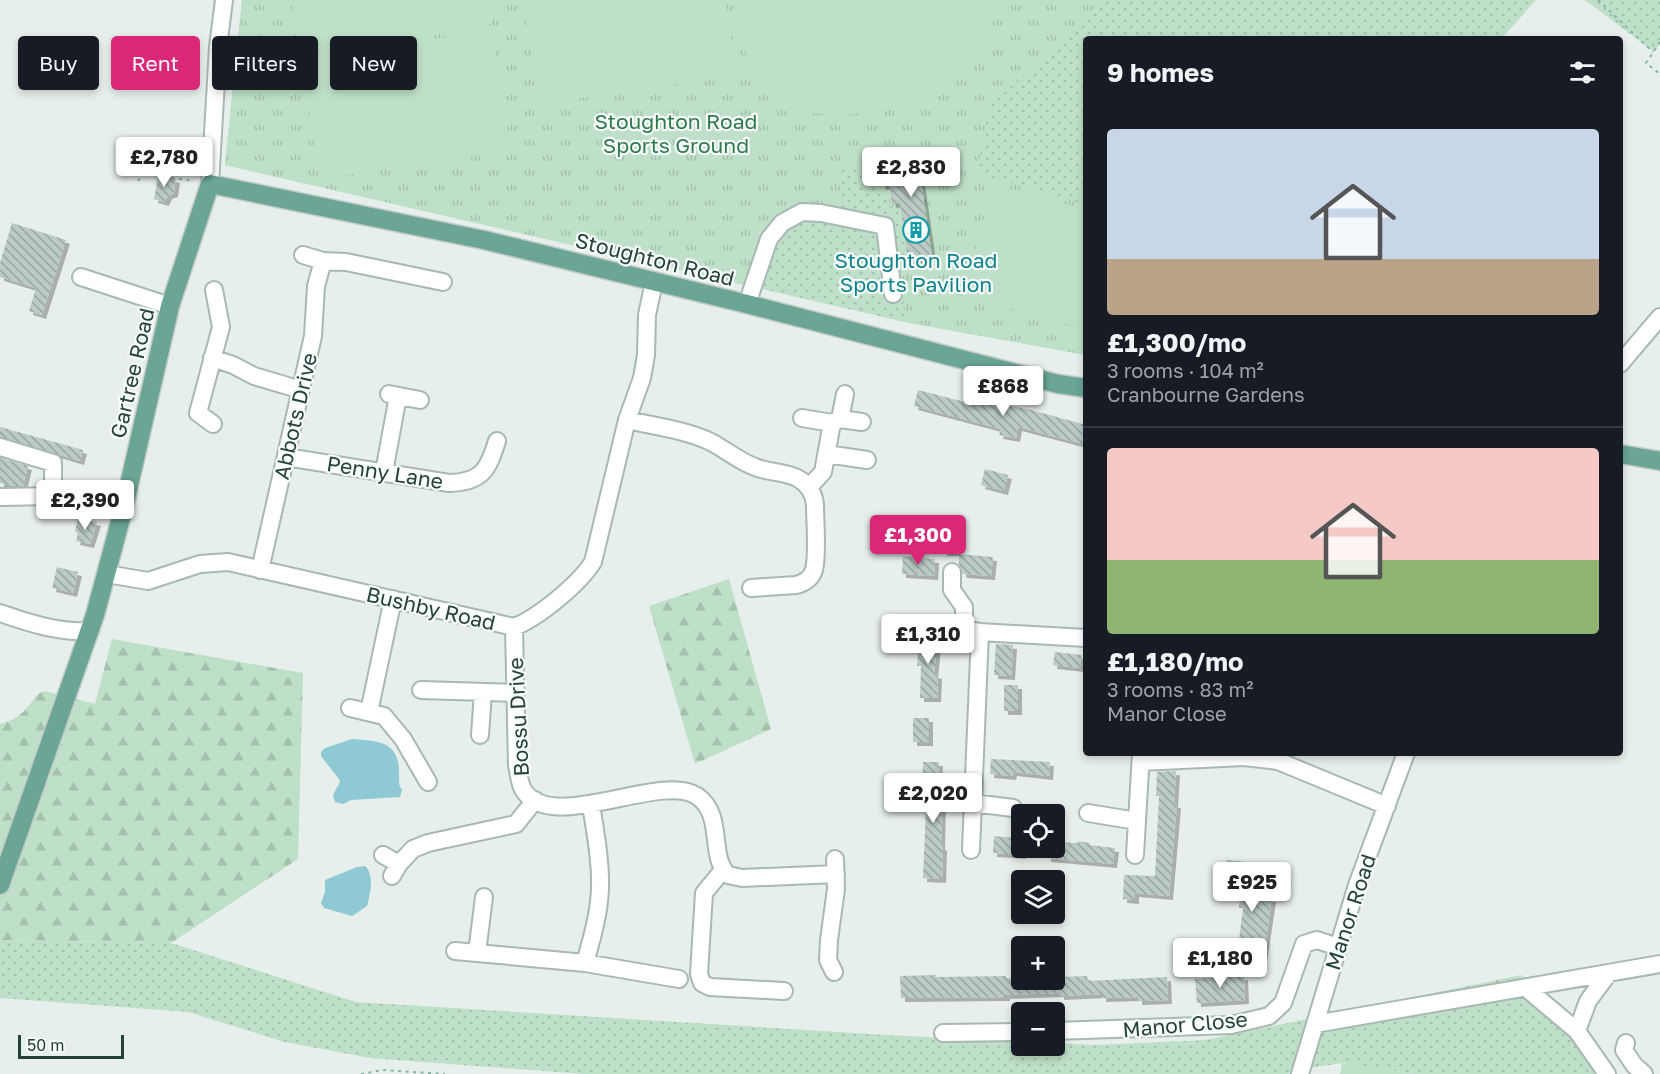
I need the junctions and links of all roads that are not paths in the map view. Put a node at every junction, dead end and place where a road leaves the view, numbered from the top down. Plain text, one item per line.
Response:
1 (224, 0) edge
2 (210, 184) junction
3 (303, 255) dead end
4 (323, 261) junction
5 (81, 277) dead end
6 (443, 282) dead end
7 (654, 282) junction
8 (214, 290) dead end
9 (892, 294) dead end
10 (747, 304) junction
11 (171, 306) junction
12 (1660, 317) edge
13 (1623, 360) edge
14 (210, 365) junction
15 (1083, 388) edge
16 (301, 390) junction
17 (845, 394) dead end
18 (420, 400) dead end
19 (802, 418) dead end
20 (627, 420) junction
21 (836, 421) junction
22 (862, 422) dead end
23 (213, 424) dead end
24 (497, 441) dead end
25 (0, 447) edge
26 (827, 454) junction
27 (1623, 455) edge
28 (286, 457) junction
29 (867, 460) dead end
30 (1660, 461) edge
31 (384, 472) junction
32 (809, 487) junction
33 (56, 495) junction
34 (0, 497) edge
35 (124, 507) junction
36 (260, 570) junction
37 (952, 572) dead end
38 (107, 574) junction
39 (751, 588) dead end
40 (393, 599) junction
41 (0, 613) edge
42 (514, 627) junction
43 (966, 630) junction
44 (90, 631) junction
45 (1083, 638) edge
46 (420, 690) dead end
47 (483, 692) junction
48 (515, 693) junction
49 (350, 708) dead end
50 (372, 713) junction
51 (480, 735) dead end
52 (1405, 756) edge
53 (1141, 758) edge
54 (428, 782) dead end
55 (535, 800) junction
56 (974, 803) junction
57 (591, 804) junction
58 (1387, 806) junction
59 (1011, 808) edge
60 (1088, 813) dead end
61 (1137, 821) junction
62 (971, 850) dead end
63 (384, 855) dead end
64 (1135, 855) dead end
65 (723, 870) junction
66 (0, 885) edge
67 (484, 897) dead end
68 (1338, 947) junction
69 (455, 951) dead end
70 (477, 952) junction
71 (585, 963) junction
72 (1660, 964) edge
73 (834, 972) dead end
74 (1608, 974) junction
75 (679, 979) dead end
76 (1526, 988) junction
77 (784, 991) dead end
78 (1315, 1024) junction
79 (1577, 1030) junction
80 (1065, 1031) edge
81 (1011, 1032) edge
82 (943, 1033) dead end
83 (1626, 1043) dead end
84 (1300, 1074) edge
85 (1607, 1074) edge
86 (1644, 1074) edge

1 - 2 street, Gartree Road
2 - 7 main road, Stoughton Road
2 - 11 main road, Gartree Road
3 - 4 street
4 - 6 street
4 - 16 street, Abbots Drive
5 - 11 street
7 - 10 main road, Stoughton Road
7 - 20 street, Bushby Road
8 - 14 street
9 - 10 street
10 - 15 main road, Stoughton Road
11 - 35 main road, Gartree Road
12 - 13 street
14 - 16 street
14 - 23 street
16 - 28 street, Abbots Drive
17 - 21 street
18 - 31 street
19 - 21 street
20 - 32 street
20 - 42 street, Bushby Road
21 - 22 street
21 - 26 street
24 - 31 street, Penny Lane
25 - 33 street
26 - 29 street
26 - 32 street
27 - 30 main road
28 - 31 street, Penny Lane
28 - 36 street, Abbots Drive
32 - 39 street
33 - 34 street
33 - 35 street
35 - 38 main road, Gartree Road
36 - 38 street, Bushby Road
36 - 40 street, Bushby Road
37 - 43 street
38 - 44 main road, Gartree Road
40 - 42 street, Bushby Road
40 - 50 street
41 - 44 street
42 - 48 street, Bossu Drive
43 - 45 street
43 - 56 street
44 - 66 main road, Gartree Road
46 - 47 street
47 - 48 street
47 - 51 street
48 - 55 street, Bossu Drive
49 - 50 street
50 - 54 street
52 - 58 street, Manor Road
53 - 58 street
53 - 61 street
55 - 57 street, Bossu Drive
55 - 63 street
56 - 59 street
56 - 62 street
57 - 65 street, Bossu Drive
57 - 71 street
58 - 68 street, Manor Road
60 - 61 street
61 - 64 street
65 - 73 street
65 - 77 street
67 - 70 street
68 - 78 street, Manor Road
68 - 80 street, Manor Close
69 - 70 street
70 - 71 street
71 - 75 street
72 - 74 street
74 - 76 street
74 - 79 street
76 - 78 street
76 - 79 street
78 - 84 street, Manor Road
79 - 85 street
81 - 82 street
83 - 86 street

